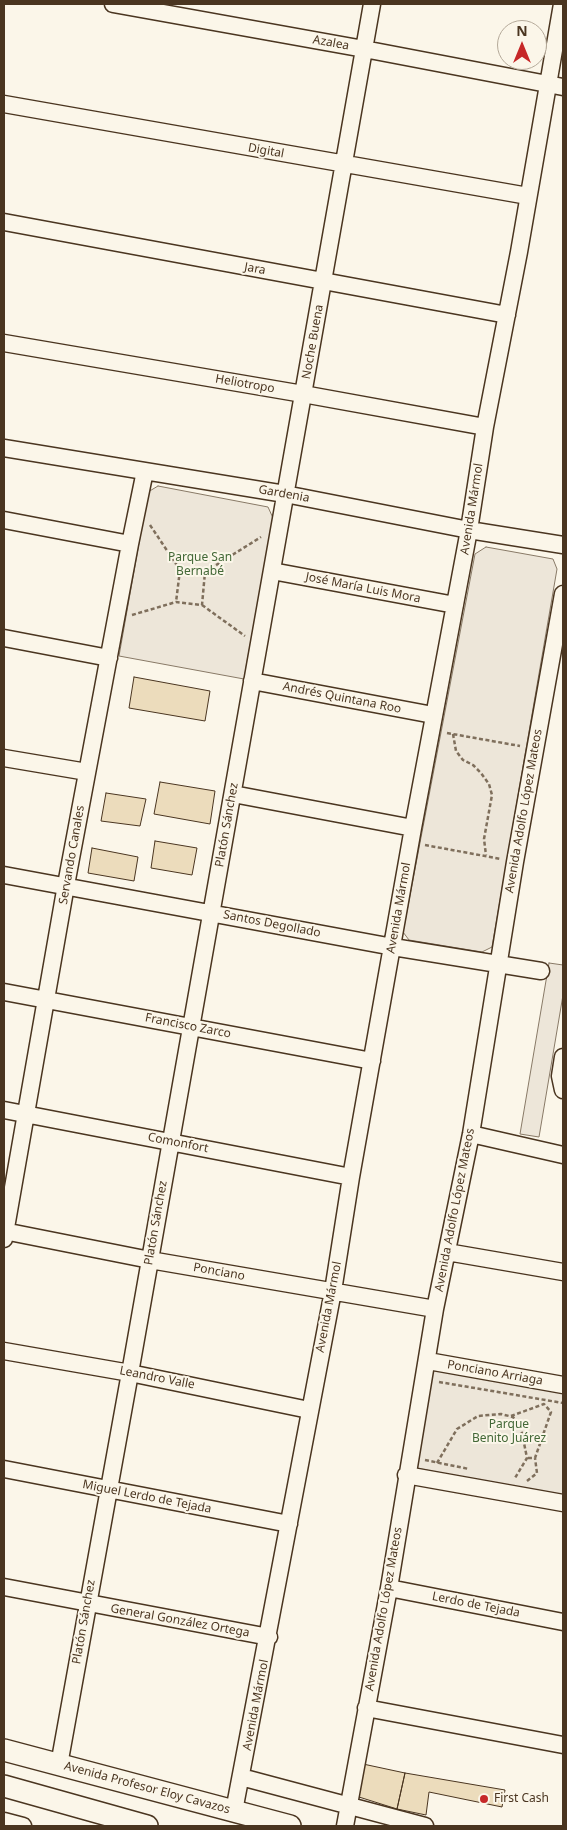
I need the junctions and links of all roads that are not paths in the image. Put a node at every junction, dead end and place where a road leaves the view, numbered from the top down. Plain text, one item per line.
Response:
1 (113, 4) edge
2 (372, 4) edge
3 (562, 4) edge
4 (364, 49) junction
5 (556, 85) edge
6 (4, 104) edge
7 (344, 164) junction
8 (528, 196) junction
9 (4, 222) edge
10 (324, 282) junction
11 (507, 315) junction
12 (4, 343) edge
13 (303, 394) junction
14 (485, 427) junction
15 (4, 448) edge
16 (145, 470) junction
17 (285, 494) junction
18 (4, 520) edge
19 (469, 530) junction
20 (130, 544) junction
21 (563, 545) edge
22 (272, 571) junction
23 (563, 594) edge
24 (455, 605) junction
25 (4, 638) edge
26 (109, 658) junction
27 (252, 681) junction
28 (432, 722) junction
29 (4, 758) edge
30 (87, 772) junction
31 (233, 794) junction
32 (412, 835) junction
33 (4, 875) edge
34 (66, 886) junction
35 (212, 912) junction
36 (393, 947) junction
37 (498, 965) junction
38 (541, 971) dead end
39 (4, 992) edge
40 (46, 999) junction
41 (191, 1026) junction
42 (563, 1057) edge
43 (372, 1061) junction
44 (562, 1083) edge
45 (4, 1110) edge
46 (27, 1114) junction
47 (471, 1134) junction
48 (171, 1142) junction
49 (563, 1155) edge
50 (351, 1177) junction
51 (4, 1234) edge
52 (446, 1252) junction
53 (150, 1260) junction
54 (563, 1272) edge
55 (333, 1291) junction
56 (435, 1309) junction
57 (4, 1351) edge
58 (428, 1361) junction
59 (130, 1373) junction
60 (563, 1385) edge
61 (310, 1410) junction
62 (4, 1469) edge
63 (406, 1475) junction
64 (108, 1490) junction
65 (563, 1503) edge
66 (289, 1524) junction
67 (4, 1588) edge
68 (389, 1588) junction
69 (87, 1604) junction
70 (563, 1622) edge
71 (269, 1637) junction
72 (366, 1708) junction
73 (563, 1745) edge
74 (4, 1750) edge
75 (58, 1765) junction
76 (242, 1777) junction
77 (4, 1786) edge
78 (349, 1806) junction
79 (234, 1811) junction
80 (4, 1821) edge
81 (23, 1826) edge
82 (147, 1826) edge
83 (290, 1826) edge
84 (345, 1826) edge
85 (425, 1826) edge

1 - 4 street, Azalea
2 - 4 street, Noche Buena
3 - 5 street, Avenida Mármol
4 - 5 street, Azalea
4 - 7 street, Noche Buena
5 - 8 street, Avenida Mármol
6 - 7 street, Digital
7 - 8 street, Digital
7 - 10 street, Noche Buena
8 - 11 street, Avenida Mármol
9 - 10 street, Jara
10 - 11 street, Jara
10 - 13 street, Noche Buena
11 - 14 street, Avenida Mármol
12 - 13 street, Heliotropo
13 - 14 street, Heliotropo
13 - 17 street, Noche Buena
14 - 19 street, Avenida Mármol
15 - 16 street, Gardenia
16 - 17 street, Gardenia
16 - 20 street, Servando Canales
17 - 19 street, Gardenia
17 - 22 street, Noche Buena
18 - 20 street
19 - 21 street, Gardenia
19 - 24 street, Avenida Mármol
20 - 26 street, Servando Canales
22 - 24 street, José María Luis Mora
22 - 27 street, Noche Buena
23 - 37 street, Avenida Adolfo López Mateos
24 - 28 street, Avenida Mármol
25 - 26 street
26 - 30 street, Servando Canales
27 - 28 street, Andrés Quintana Roo
27 - 31 street, Platón Sánchez
28 - 32 street, Avenida Mármol
29 - 30 street
30 - 34 street, Servando Canales
31 - 32 street
31 - 35 street, Platón Sánchez
32 - 36 street, Avenida Mármol
33 - 34 street, Santos Degollado
34 - 35 street, Santos Degollado
34 - 40 street, Servando Canales
35 - 36 street, Santos Degollado
35 - 41 street, Platón Sánchez
36 - 37 street, Santos Degollado
36 - 43 street, Avenida Mármol
37 - 38 street, Santos Degollado
37 - 47 street, Avenida Adolfo López Mateos
39 - 40 street, Francisco Zarco
40 - 41 street, Francisco Zarco
40 - 46 street, Servando Canales
41 - 43 street, Francisco Zarco
41 - 48 street, Platón Sánchez
42 - 44 street
43 - 50 street, Avenida Mármol
45 - 46 street, Comonfort
46 - 48 street, Comonfort
46 - 51 street, Servando Canales
47 - 49 street
47 - 52 street, Avenida Adolfo López Mateos
48 - 50 street, Comonfort
48 - 53 street, Platón Sánchez
50 - 55 street, Avenida Mármol
51 - 53 street, Ponciano
52 - 54 street
52 - 56 street, Avenida Adolfo López Mateos
53 - 55 street, Ponciano
53 - 59 street, Platón Sánchez
55 - 56 street, Ponciano
55 - 61 street, Avenida Mármol
56 - 58 street, Avenida Adolfo López Mateos
57 - 59 street, Leandro Valle
58 - 60 street, Ponciano Arriaga
58 - 63 street, Avenida Adolfo López Mateos
59 - 61 street, Leandro Valle
59 - 64 street, Platón Sánchez
61 - 66 street, Avenida Mármol
62 - 64 street, Miguel Lerdo de Tejada
63 - 65 street
63 - 68 street, Avenida Adolfo López Mateos
64 - 66 street, Miguel Lerdo de Tejada
64 - 69 street, Platón Sánchez
66 - 71 street, Avenida Mármol
67 - 69 street, General González Ortega
68 - 70 street, Lerdo de Tejada
68 - 72 street, Avenida Adolfo López Mateos
69 - 71 street, General González Ortega
69 - 75 street, Platón Sánchez
71 - 76 street, Avenida Mármol
72 - 73 street
72 - 78 street, Avenida Adolfo López Mateos
74 - 75 main road, Avenida Profesor Eloy Cavazos
75 - 79 main road, Avenida Profesor Eloy Cavazos
76 - 78 street
76 - 79 street, Avenida Mármol
77 - 82 main road
78 - 84 street, Avenida Adolfo López Mateos
78 - 85 street
79 - 83 main road, Avenida Profesor Eloy Cavazos
80 - 81 street

